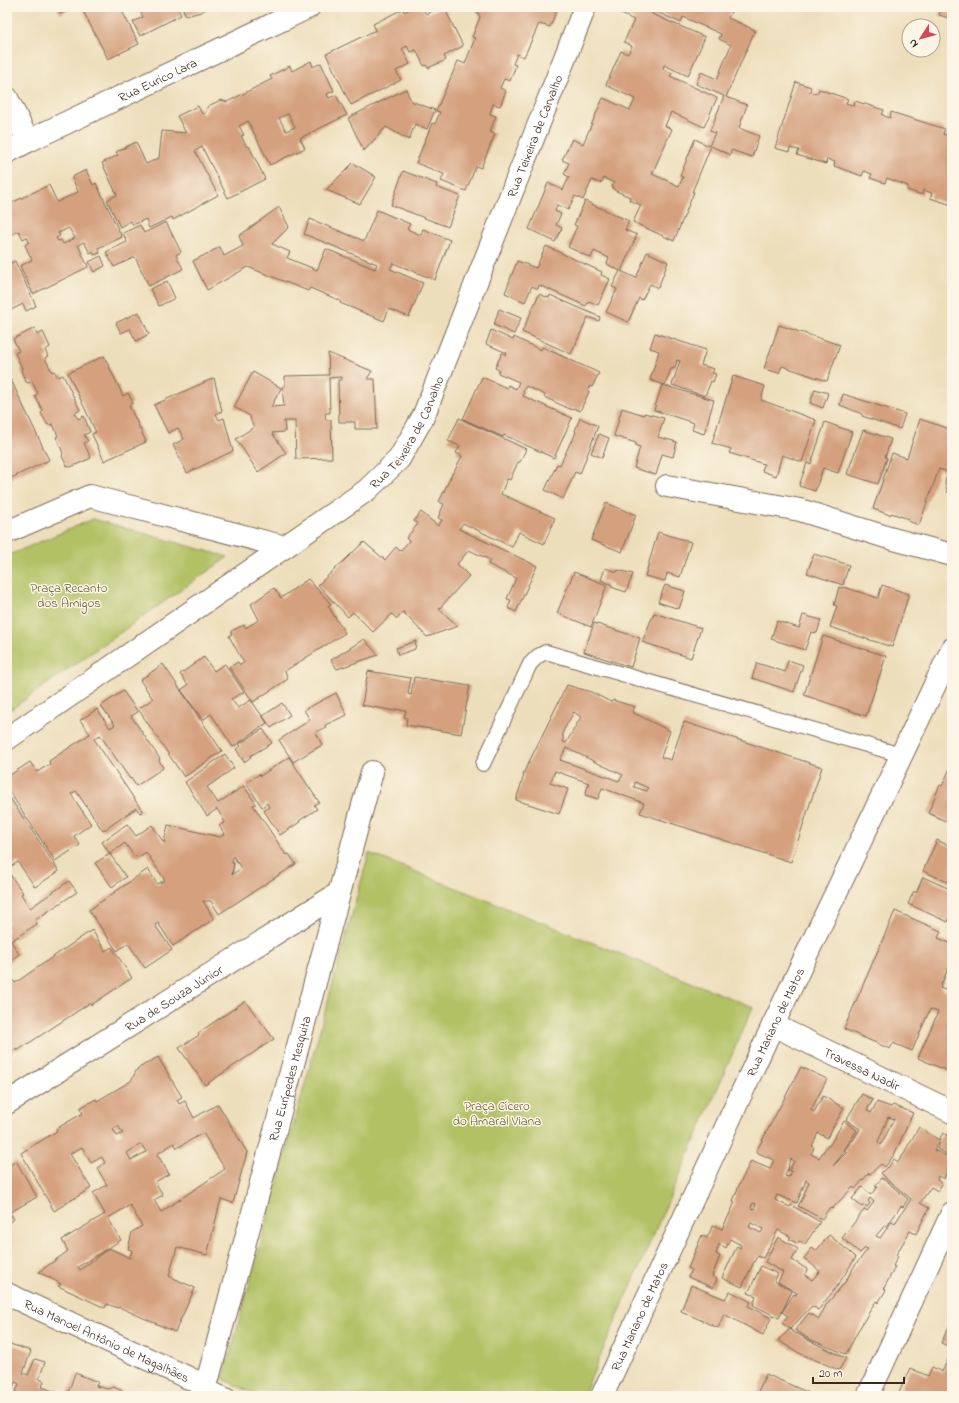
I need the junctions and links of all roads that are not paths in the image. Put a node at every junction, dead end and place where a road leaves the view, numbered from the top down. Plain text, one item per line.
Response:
1 (309, 7) edge
2 (585, 7) edge
3 (7, 98) edge
4 (28, 141) junction
5 (7, 152) edge
6 (667, 486) dead end
7 (7, 532) edge
8 (285, 547) junction
9 (952, 555) edge
10 (952, 649) edge
11 (7, 739) edge
12 (901, 755) junction
13 (482, 764) dead end
14 (372, 772) dead end
15 (339, 893) junction
16 (772, 1025) junction
17 (7, 1103) edge
18 (952, 1112) edge
19 (952, 1213) edge
20 (7, 1294) edge
21 (206, 1386) junction
22 (228, 1396) edge
23 (602, 1396) edge
24 (868, 1396) edge

1 - 4 street, Rua Eurico Lara
2 - 8 street, Rua Teixeira de Carvalho
3 - 4 street
4 - 5 street, Rua Eurico Lara
6 - 9 street
7 - 8 street
8 - 11 street
10 - 12 street, Rua Mariano de Matos
12 - 13 lane
12 - 16 street, Rua Mariano de Matos
14 - 15 street, Rua Eurípedes Mesquita
15 - 17 street, Rua de Souza Júnior
15 - 21 street, Rua Eurípedes Mesquita
16 - 18 street, Travessa Nadir
16 - 23 street, Rua Mariano de Matos
19 - 24 street
20 - 21 street, Rua Manoel Antônio de Magalhães
21 - 22 lane, Rua Manoel Antônio de Magalhães

